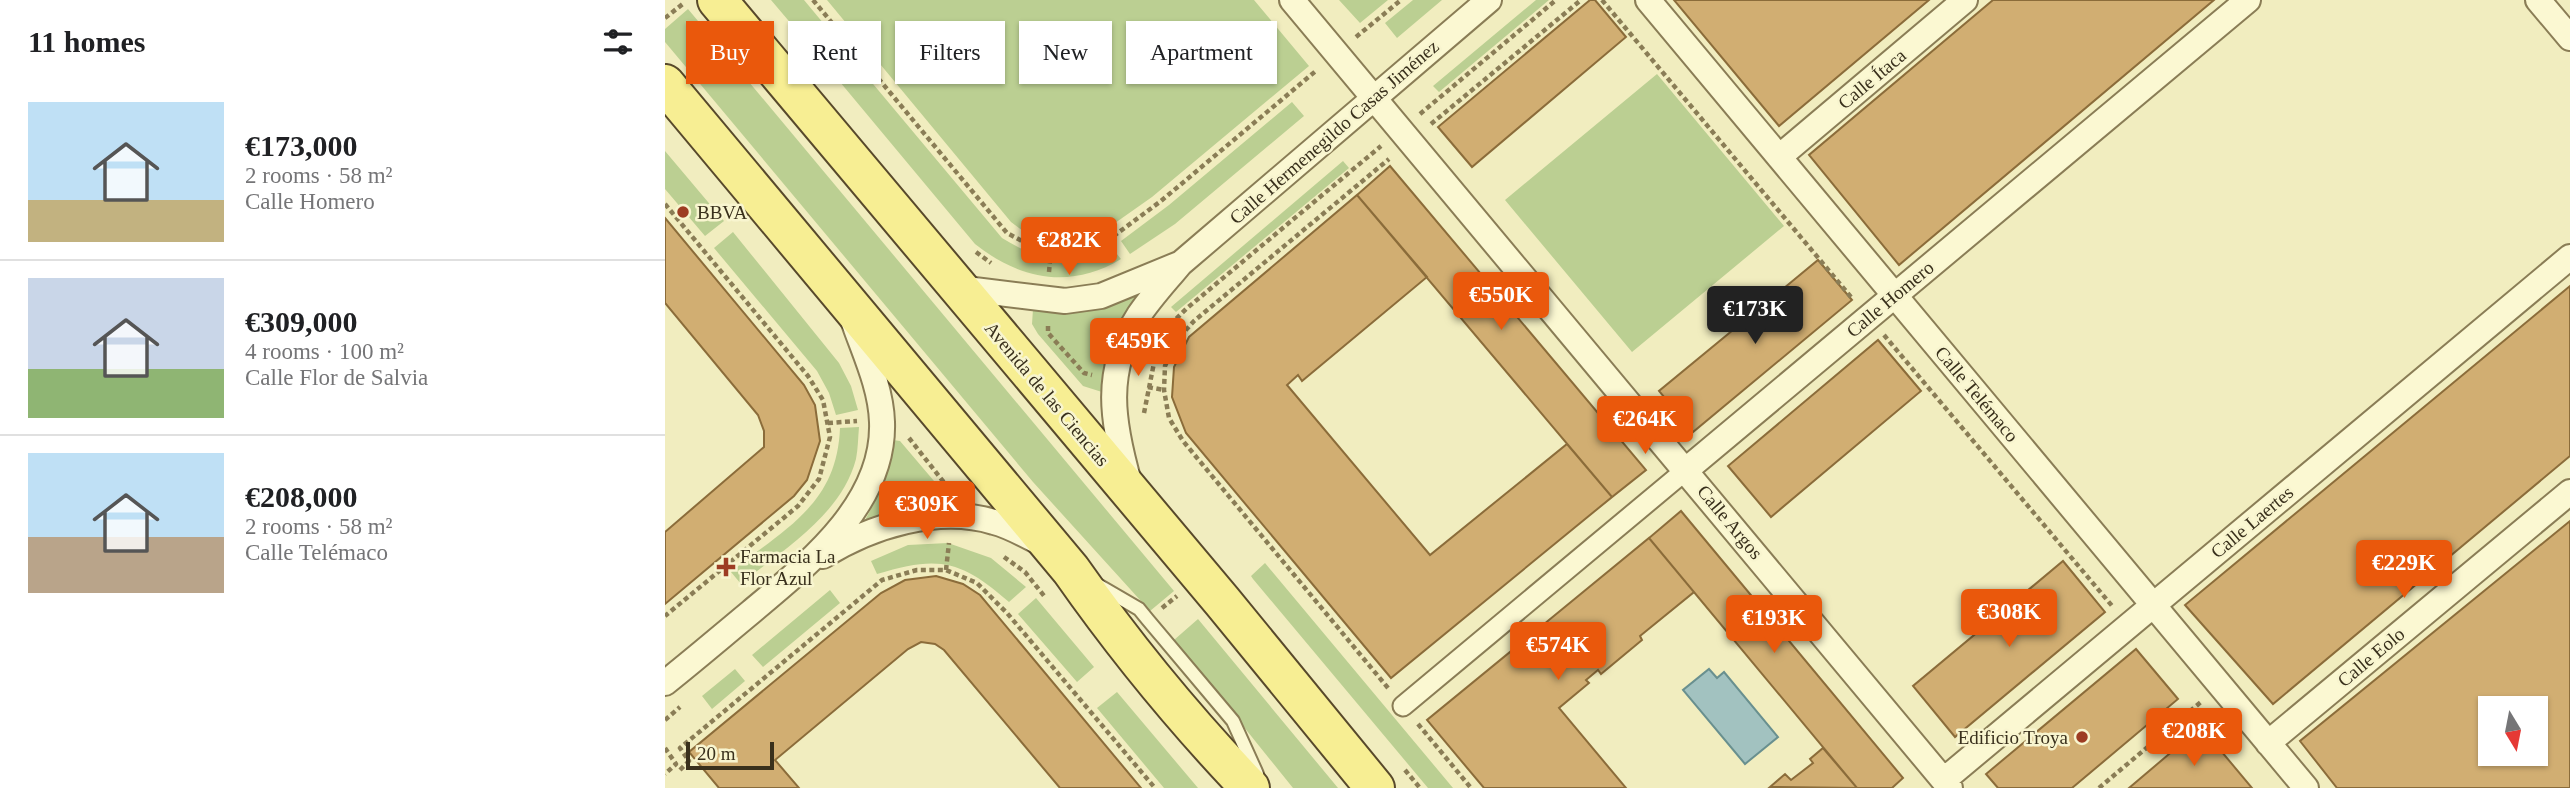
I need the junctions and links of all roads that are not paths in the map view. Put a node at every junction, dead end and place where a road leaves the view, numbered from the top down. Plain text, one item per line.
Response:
1 (1292, 0) edge
2 (1489, 0) edge
3 (1648, 0) edge
4 (1965, 0) edge
5 (2248, 0) edge
6 (2539, 0) edge
7 (700, 2) edge
8 (2570, 38) edge
9 (665, 84) edge
10 (1373, 96) junction
11 (1779, 158) junction
12 (2570, 257) edge
13 (1179, 264) junction
14 (958, 288) junction
15 (1894, 295) junction
16 (846, 300) junction
17 (1686, 470) junction
18 (2570, 492) edge
19 (1135, 499) junction
20 (1063, 559) junction
21 (801, 569) junction
22 (2153, 605) junction
23 (665, 683) edge
24 (1403, 706) road end
25 (2268, 743) junction
26 (1389, 778) edge
27 (1943, 785) edge
28 (1250, 788) edge
29 (1263, 788) edge
30 (2306, 788) edge

1 - 10 street, Calle Argos
2 - 10 street, Calle Hermenegildo Casas Jiménez
3 - 11 street, Calle Telémaco
4 - 11 street, Calle Ítaca
5 - 15 street, Calle Homero
6 - 8 street
7 - 14 main road, Avenida de las Ciencias
9 - 16 main road
10 - 13 street, Calle Hermenegildo Casas Jiménez
10 - 17 street, Calle Argos
11 - 15 street, Calle Telémaco
12 - 22 street, Calle Laertes
13 - 14 street, Calle Hermenegildo Casas Jiménez
13 - 19 street, Calle Hermenegildo Casas Jiménez
14 - 19 main road, Avenida de las Ciencias
15 - 17 street, Calle Homero
15 - 22 street, Calle Telémaco
16 - 20 main road
16 - 21 street
17 - 24 street, Calle Homero
17 - 27 street, Calle Argos
18 - 25 street, Calle Eolo
19 - 26 main road, Avenida de las Ciencias
20 - 21 street
20 - 28 main road
20 - 29 lane
21 - 23 street
22 - 25 street, Calle Telémaco
22 - 27 street, Calle Laertes
25 - 30 street, Calle Telémaco

